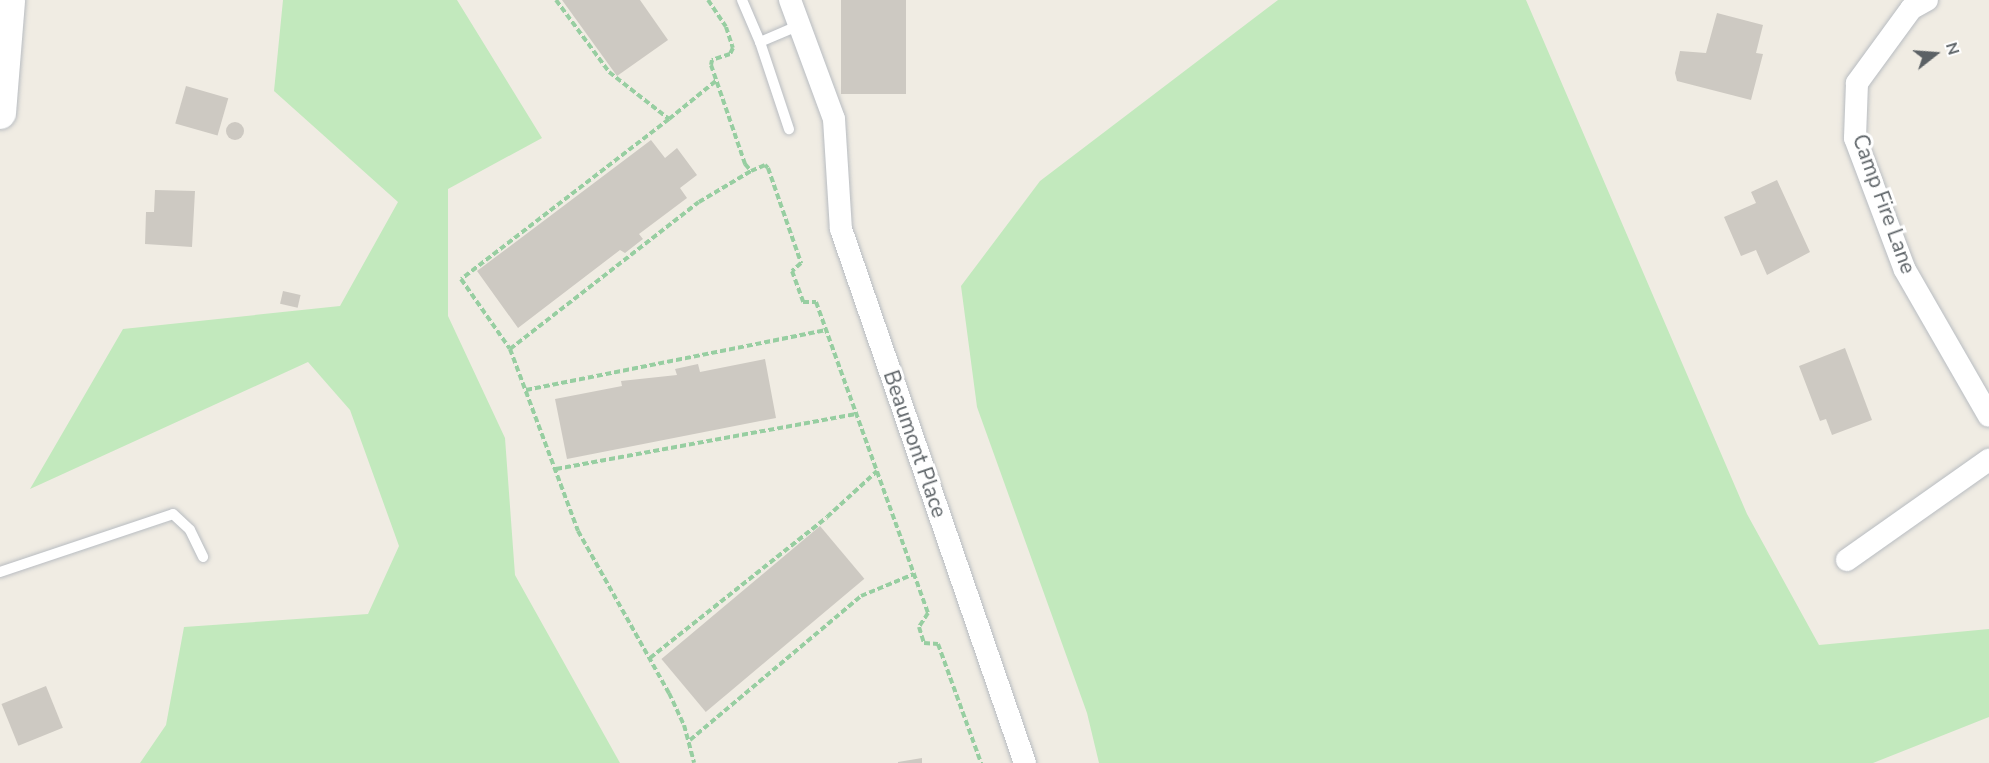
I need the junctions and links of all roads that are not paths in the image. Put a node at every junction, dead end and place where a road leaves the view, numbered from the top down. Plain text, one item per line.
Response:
1 (9, 0) edge
2 (742, 0) edge
3 (790, 0) edge
4 (1927, 0) edge
5 (800, 25) junction
6 (760, 42) junction
7 (0, 114) edge
8 (789, 129) dead end
9 (1989, 416) edge
10 (1989, 460) edge
11 (203, 557) dead end
12 (1847, 560) dead end
13 (0, 572) edge
14 (1025, 763) edge

1 - 7 main road
2 - 6 lane
3 - 5 street, Beaumont Place
4 - 9 street, Camp Fire Lane
5 - 6 lane
5 - 14 street, Beaumont Place
6 - 8 lane
10 - 12 street
11 - 13 lane

